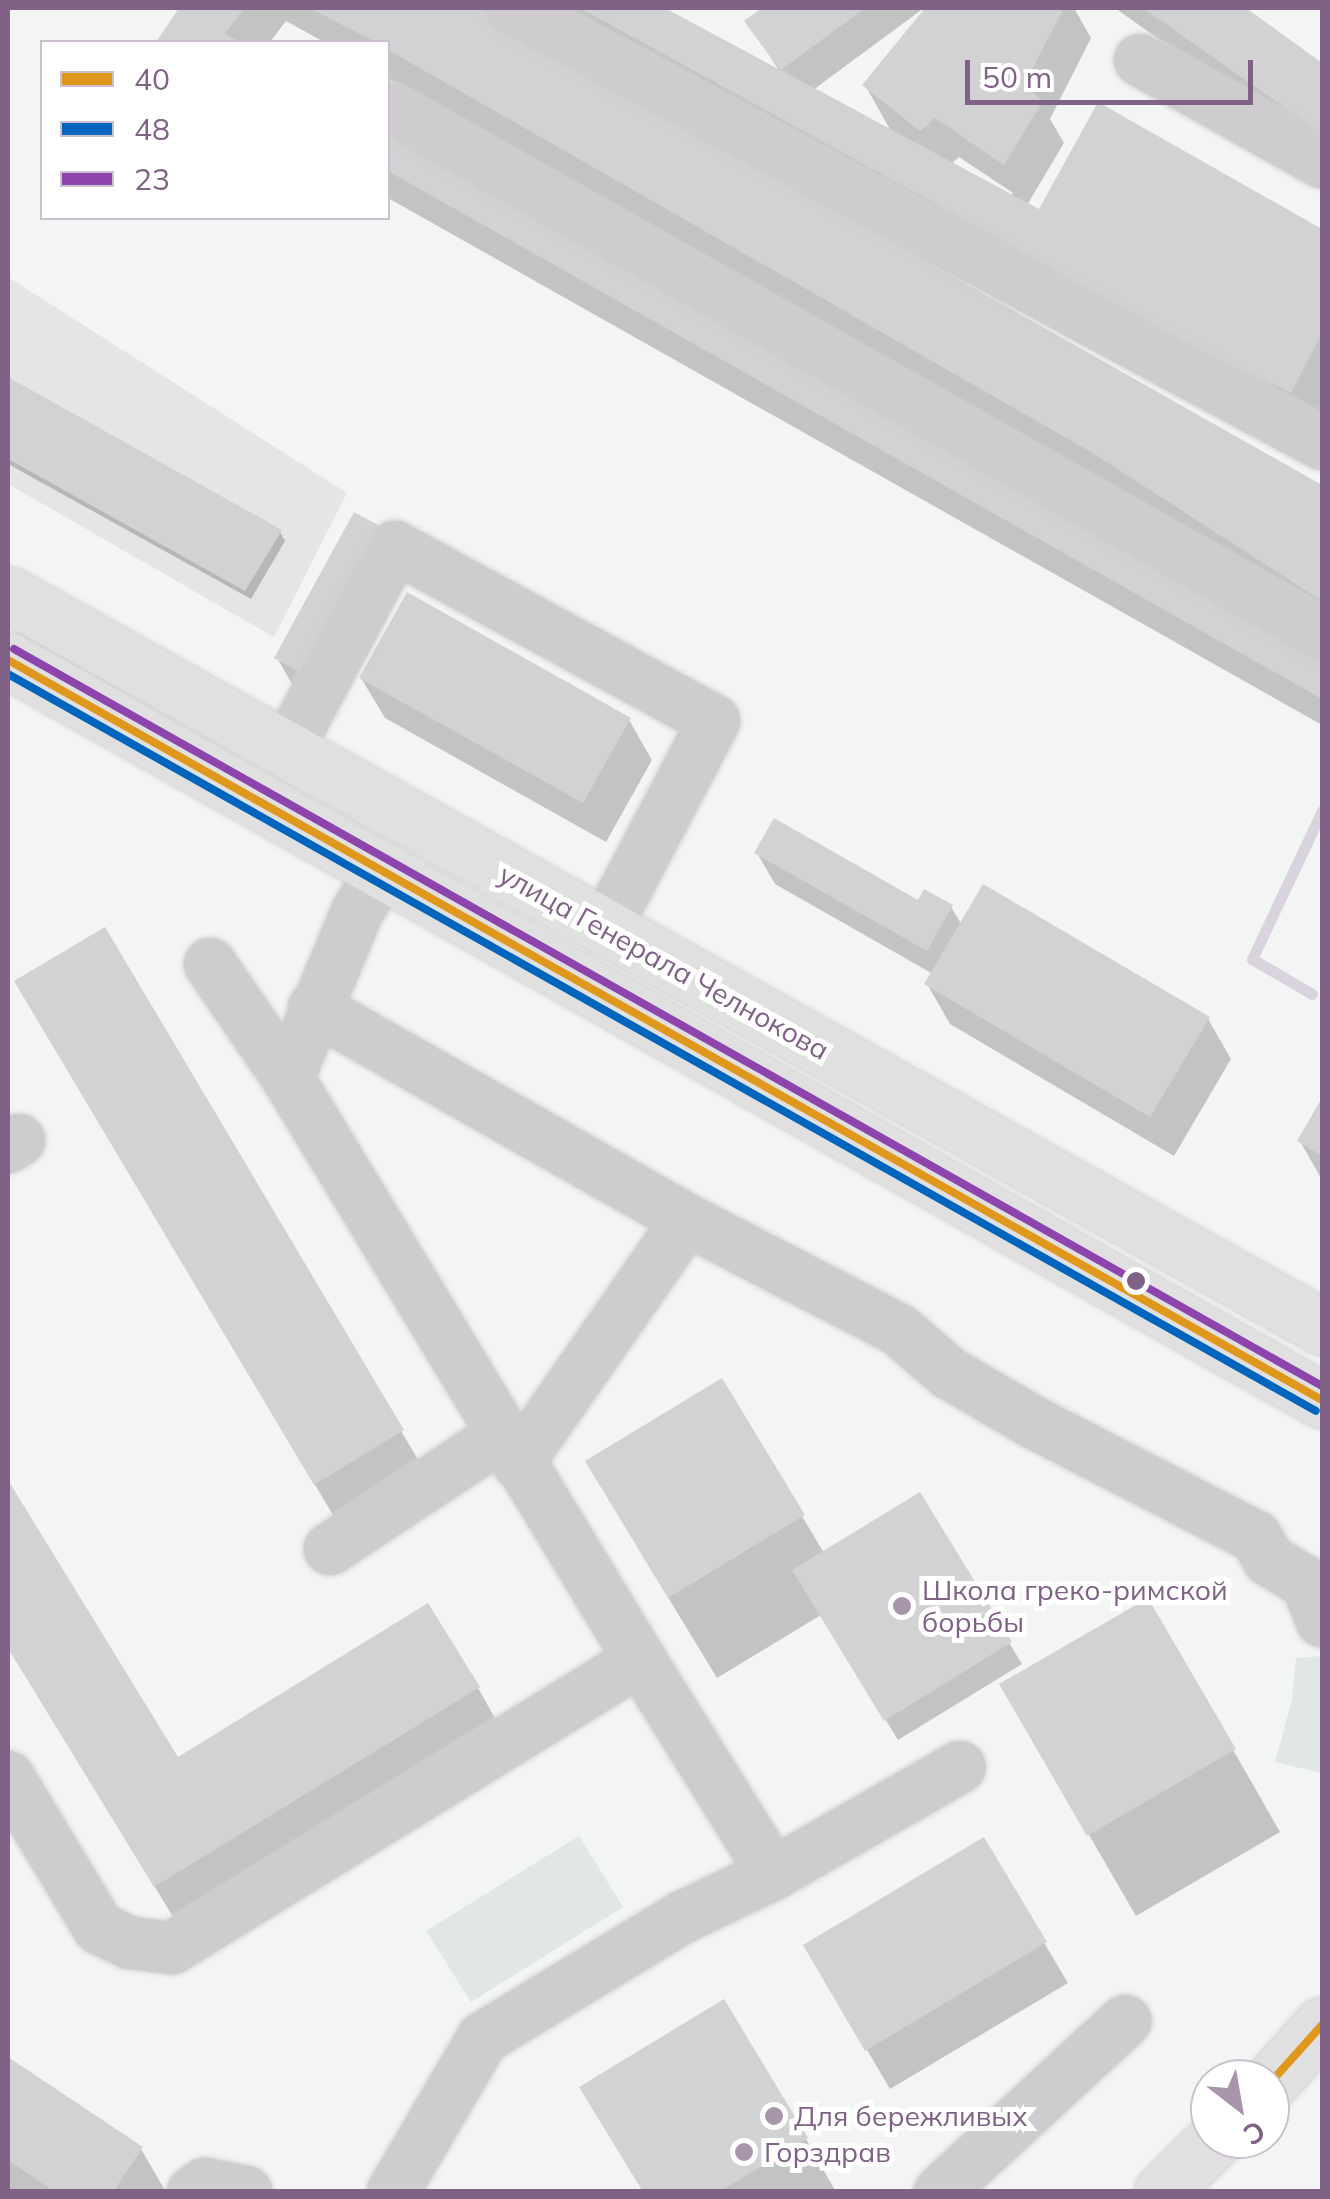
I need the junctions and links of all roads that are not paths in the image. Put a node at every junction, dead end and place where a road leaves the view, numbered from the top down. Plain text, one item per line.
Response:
1 (510, 8) edge
2 (1140, 60) dead end
3 (390, 109) edge
4 (1322, 162) edge
5 (1322, 444) edge
6 (8, 594) edge
7 (1322, 635) edge
8 (8, 660) edge
9 (287, 750) junction
10 (383, 871) junction
11 (605, 928) junction
12 (210, 964) dead end
13 (314, 1008) junction
14 (288, 1078) junction
15 (687, 1220) junction
16 (1322, 1327) edge
17 (1322, 1400) edge
18 (510, 1449) junction
19 (330, 1548) dead end
20 (1322, 1621) edge
21 (640, 1660) junction
22 (960, 1767) dead end
23 (8, 1776) edge
24 (773, 1874) junction
25 (1125, 2021) dead end
26 (1322, 2025) edge
27 (1290, 2061) edge
28 (1196, 2159) edge
29 (193, 2192) edge
30 (246, 2192) edge
31 (393, 2192) edge
32 (940, 2192) edge
33 (1162, 2192) edge

1 - 5 lane
2 - 4 lane
3 - 7 lane
6 - 9 main road, улица Генерала Челнокова
8 - 10 main road, улица Генерала Челнокова
9 - 11 main road, улица Генерала Челнокова
9 - 11 lane
10 - 13 lane
10 - 17 main road, улица Генерала Челнокова
11 - 16 main road, улица Генерала Челнокова
12 - 14 lane
13 - 14 lane
13 - 15 lane
14 - 18 lane
15 - 18 lane
15 - 20 lane
18 - 19 lane
18 - 21 lane
21 - 23 lane
21 - 24 lane
22 - 24 lane
24 - 31 lane
25 - 32 lane
26 - 27 main road
28 - 33 main road
29 - 30 lane

